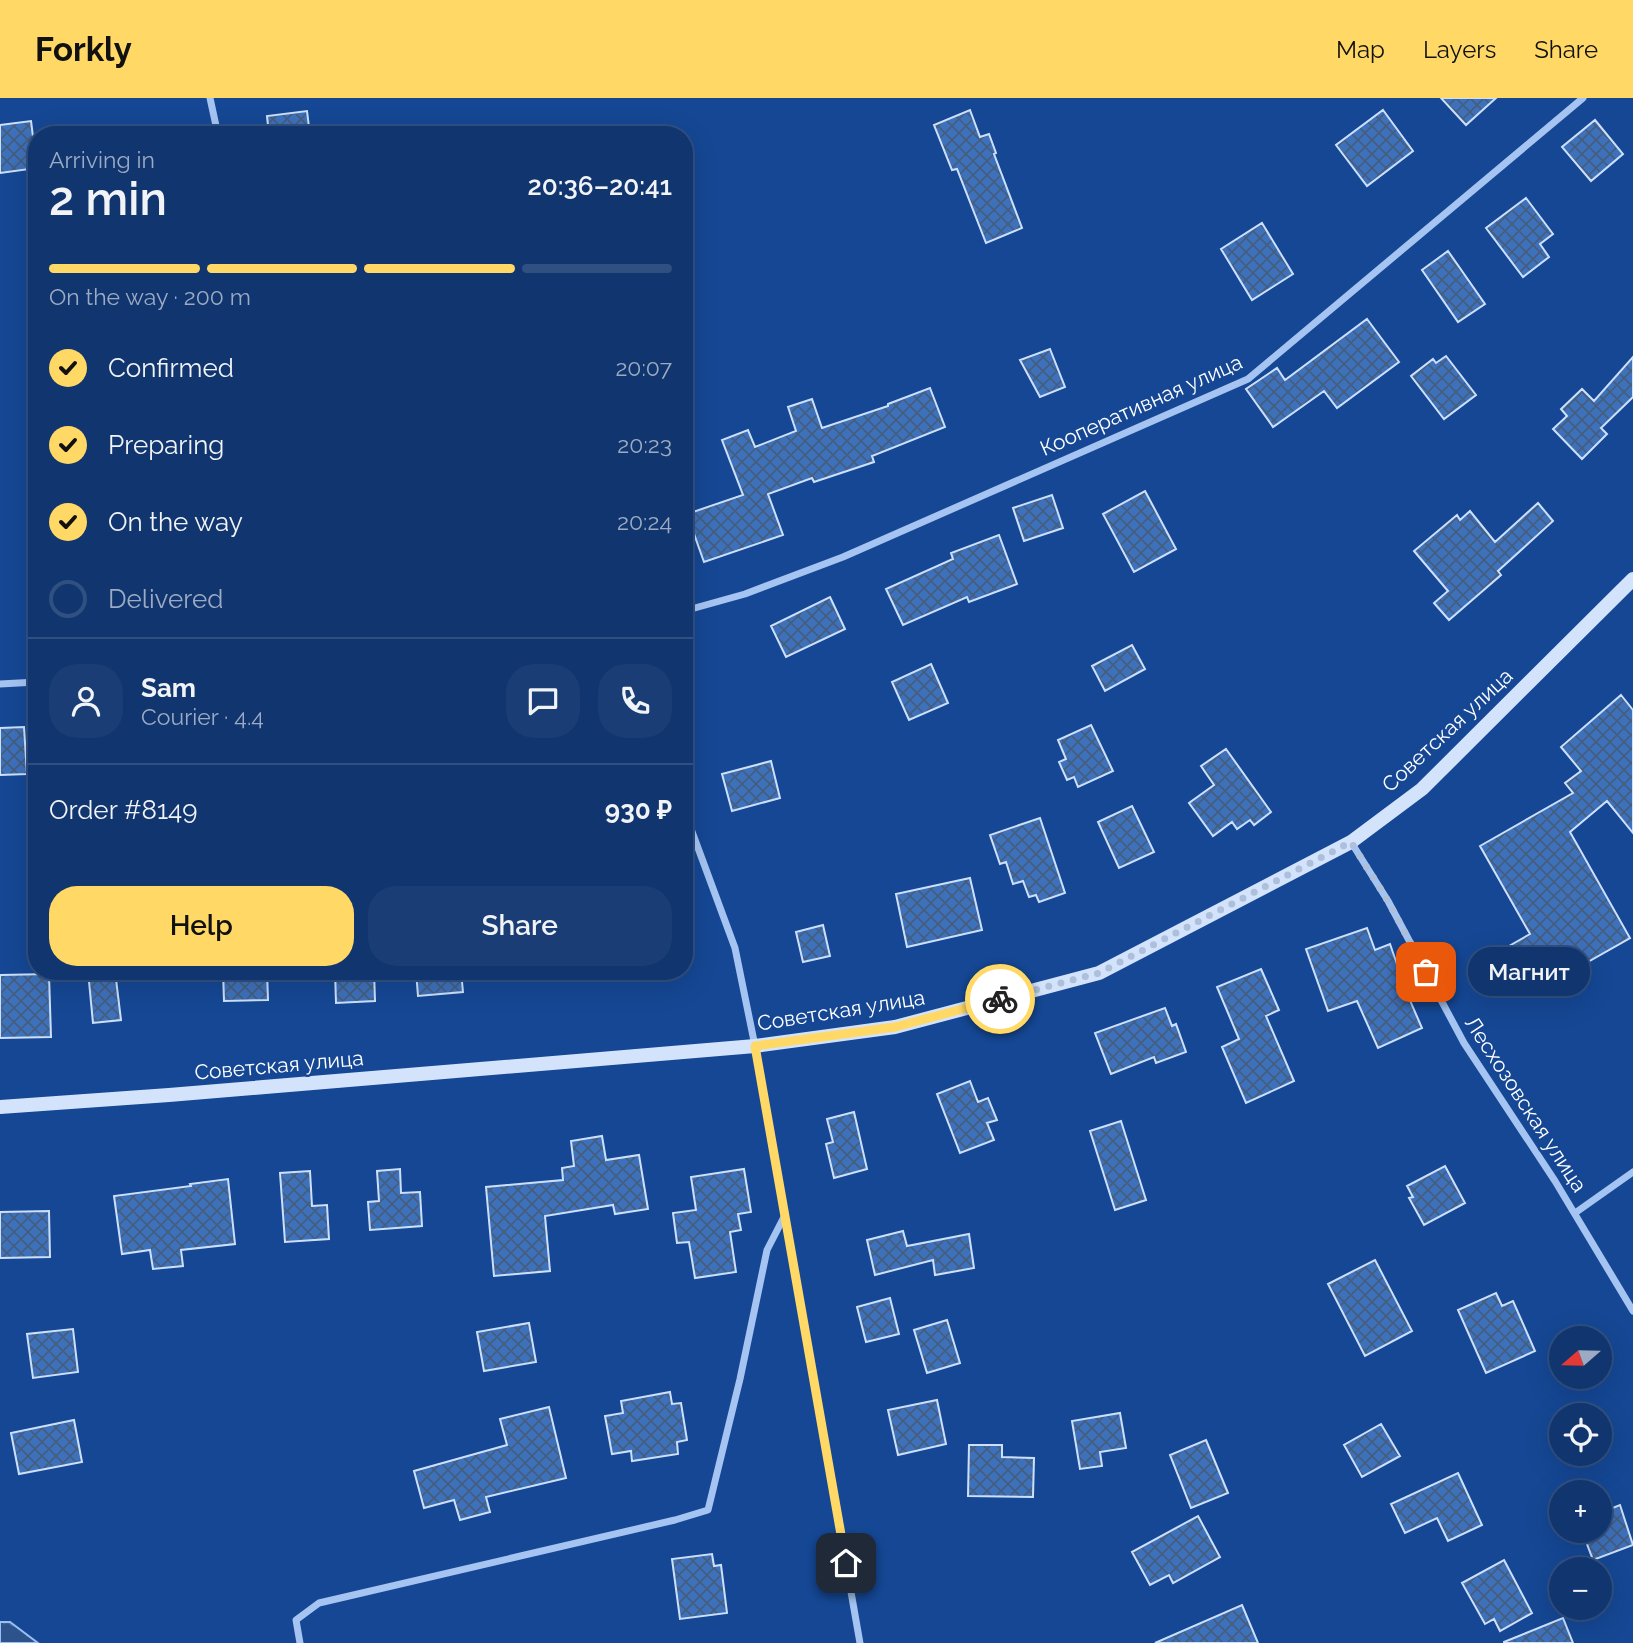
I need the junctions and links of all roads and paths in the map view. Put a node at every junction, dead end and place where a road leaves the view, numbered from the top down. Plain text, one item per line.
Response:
1 (209, 98) edge
2 (1583, 98) edge
3 (216, 126) edge
4 (1633, 579) edge
5 (693, 608) edge
6 (28, 682) edge
7 (0, 684) edge
8 (693, 834) edge
9 (1351, 842) junction
10 (755, 1046) junction
11 (0, 1107) edge
12 (1633, 1172) edge
13 (1575, 1213) junction
14 (785, 1215) junction
15 (1633, 1311) edge
16 (300, 1643) edge
17 (860, 1643) edge

1 - 3 street
2 - 5 street, Кооперативная улица
4 - 9 street, Советская улица
6 - 7 street
8 - 10 street
9 - 10 street, Советская улица
9 - 13 street, Лесхозовская улица
10 - 11 street, Советская улица
10 - 14 street
12 - 13 street
13 - 15 street, Лесхозовская улица
14 - 16 street
14 - 17 street

